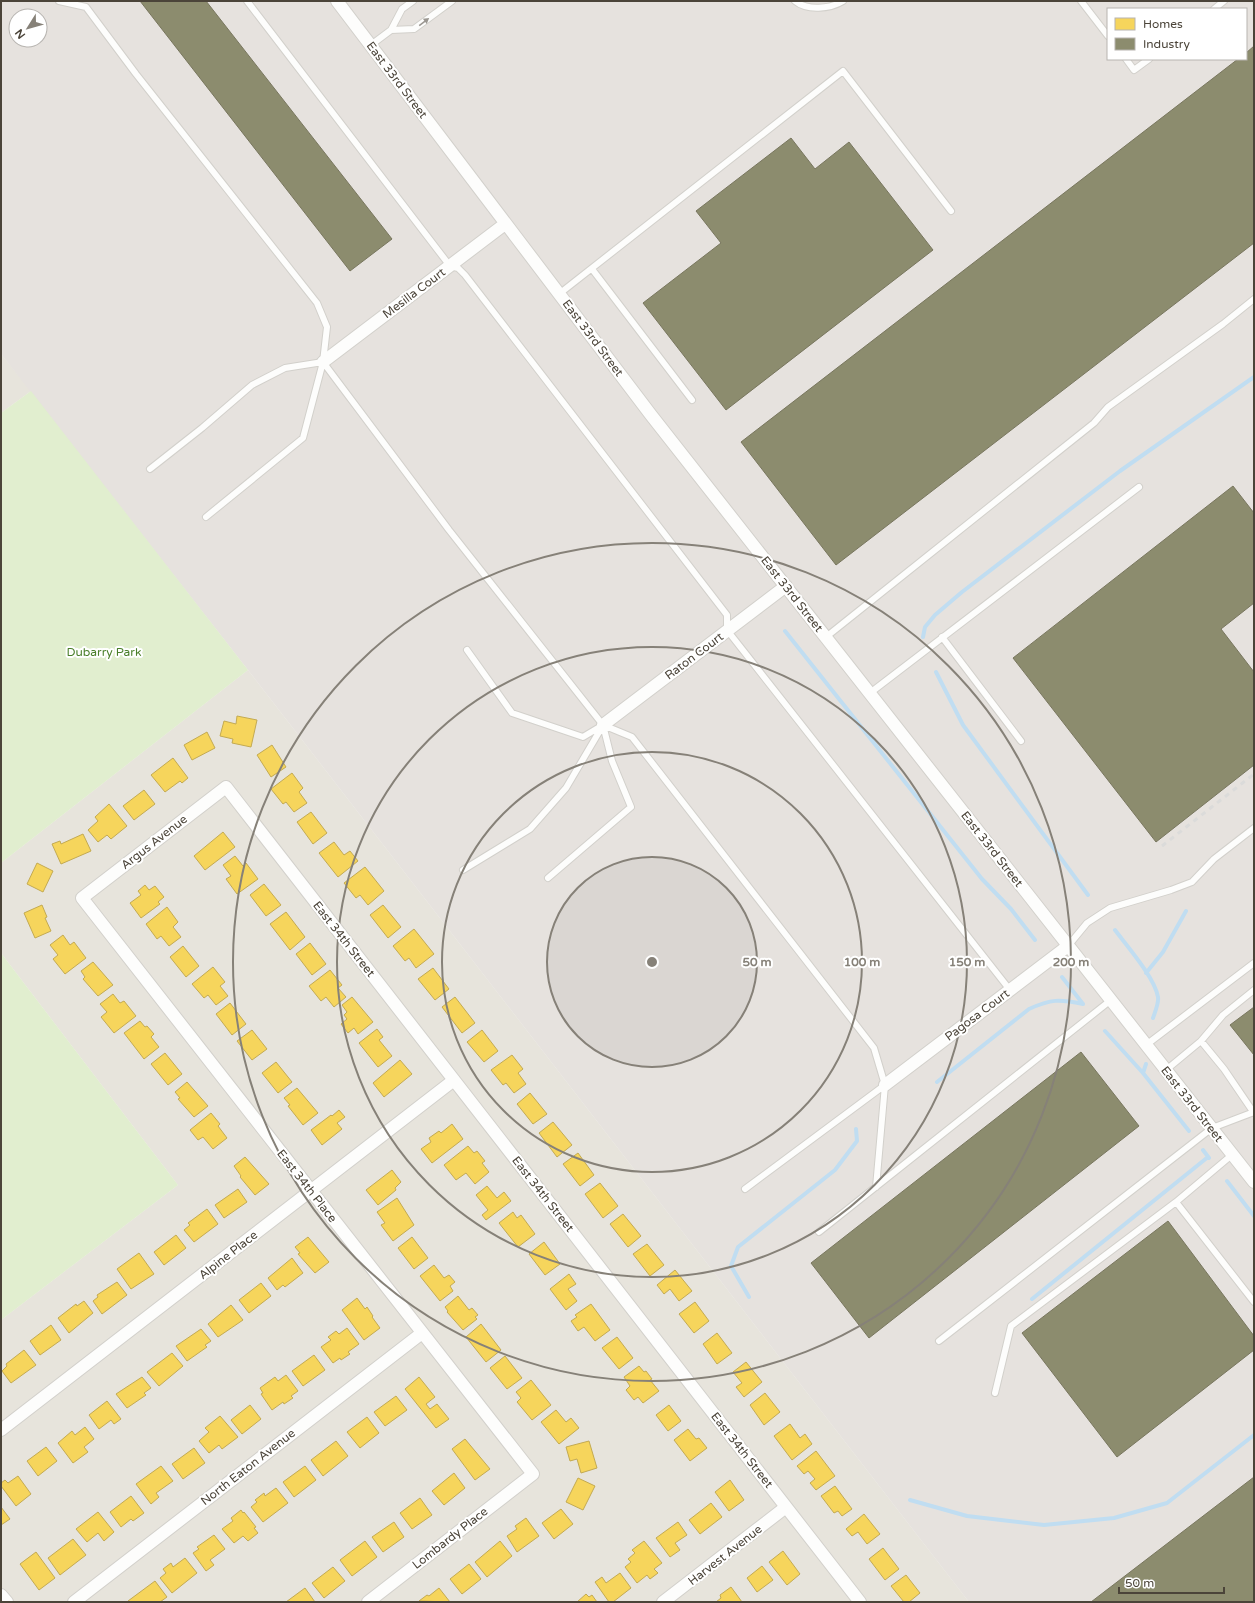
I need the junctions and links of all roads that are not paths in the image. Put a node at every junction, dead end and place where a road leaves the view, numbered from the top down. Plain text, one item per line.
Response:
1 (59, 1) edge
2 (246, 1) edge
3 (337, 1) edge
4 (412, 1) edge
5 (452, 1) edge
6 (795, 1) edge
7 (843, 1) edge
8 (1081, 1) edge
9 (1224, 1) edge
10 (1215, 8) edge
11 (390, 30) junction
12 (1107, 35) edge
13 (371, 45) junction
14 (1127, 60) edge
15 (1148, 60) edge
16 (951, 211) dead end
17 (505, 224) junction
18 (450, 266) junction
19 (592, 269) junction
20 (559, 294) junction
21 (1254, 299) edge
22 (323, 362) junction
23 (692, 400) dead end
24 (150, 469) dead end
25 (1139, 486) dead end
26 (206, 516) dead end
27 (786, 586) junction
28 (728, 630) junction
29 (826, 637) junction
30 (942, 638) junction
31 (467, 650) dead end
32 (870, 693) junction
33 (603, 725) junction
34 (1021, 741) dead end
35 (226, 787) joint
36 (1254, 828) edge
37 (463, 870) dead end
38 (548, 878) dead end
39 (82, 898) joint
40 (1068, 946) junction
41 (1254, 962) edge
42 (1010, 990) junction
43 (1254, 990) edge
44 (1111, 1000) junction
45 (1201, 1041) junction
46 (1146, 1045) junction
47 (1166, 1070) junction
48 (454, 1080) junction
49 (885, 1085) junction
50 (1254, 1113) edge
51 (1212, 1128) junction
52 (1233, 1154) junction
53 (1254, 1182) edge
54 (876, 1187) junction
55 (745, 1189) dead end
56 (311, 1191) junction
57 (1176, 1202) junction
58 (819, 1232) dead end
59 (1254, 1302) edge
60 (422, 1333) junction
61 (939, 1341) dead end
62 (995, 1393) dead end
63 (1, 1430) edge
64 (533, 1474) joint
65 (786, 1507) junction
66 (1, 1595) edge
67 (7, 1602) edge
68 (74, 1602) edge
69 (368, 1602) edge
70 (663, 1602) edge
71 (860, 1602) edge

1 - 22 lane
2 - 18 lane
3 - 13 street, East 33rd Street
4 - 11 lane
11 -> 5 lane
6 - 7 lane
8 - 12 lane
9 - 10 lane
11 - 13 lane
13 - 17 street, East 33rd Street
14 - 15 lane
16 - 19 lane
17 - 18 street, Mesilla Court
17 - 20 street, East 33rd Street
18 - 22 street, Mesilla Court
18 - 28 lane
19 - 20 lane
19 - 23 lane
20 - 27 street, East 33rd Street
21 - 29 lane
22 - 24 lane
22 - 26 lane
22 - 33 lane
25 - 30 lane
27 - 28 street, Raton Court
27 - 29 street, East 33rd Street
28 - 33 street, Raton Court
28 - 42 lane
29 - 32 street, East 33rd Street
30 - 32 lane
30 - 34 lane
31 - 33 lane
32 - 40 street, East 33rd Street
33 - 37 lane
33 - 38 lane
33 - 49 lane
35 - 39 street, Argus Avenue
35 - 48 street, East 34th Street
36 - 40 lane
39 - 56 street, East 34th Place
40 - 42 street, Pagosa Court
40 - 44 street, East 33rd Street
41 - 46 lane
42 - 49 street, Pagosa Court
43 - 45 lane
44 - 46 street, East 33rd Street
44 - 54 lane
45 - 47 lane
45 - 50 lane
46 - 47 street, East 33rd Street
47 - 51 street, East 33rd Street
48 - 56 street, Alpine Place
48 - 65 street, East 34th Street
49 - 54 lane
49 - 55 lane
50 - 51 lane
51 - 52 street, East 33rd Street
51 - 61 lane
52 - 53 street, East 33rd Street
52 - 57 lane
54 - 58 lane
56 - 60 street, East 34th Place
56 - 63 street, Alpine Place
57 - 59 lane
57 - 62 lane
60 - 64 street, East 34th Place
60 - 68 street, North Eaton Avenue
64 - 69 street, Lombardy Place
65 - 70 street, Harvest Avenue
65 - 71 street, East 34th Street
66 - 67 street

